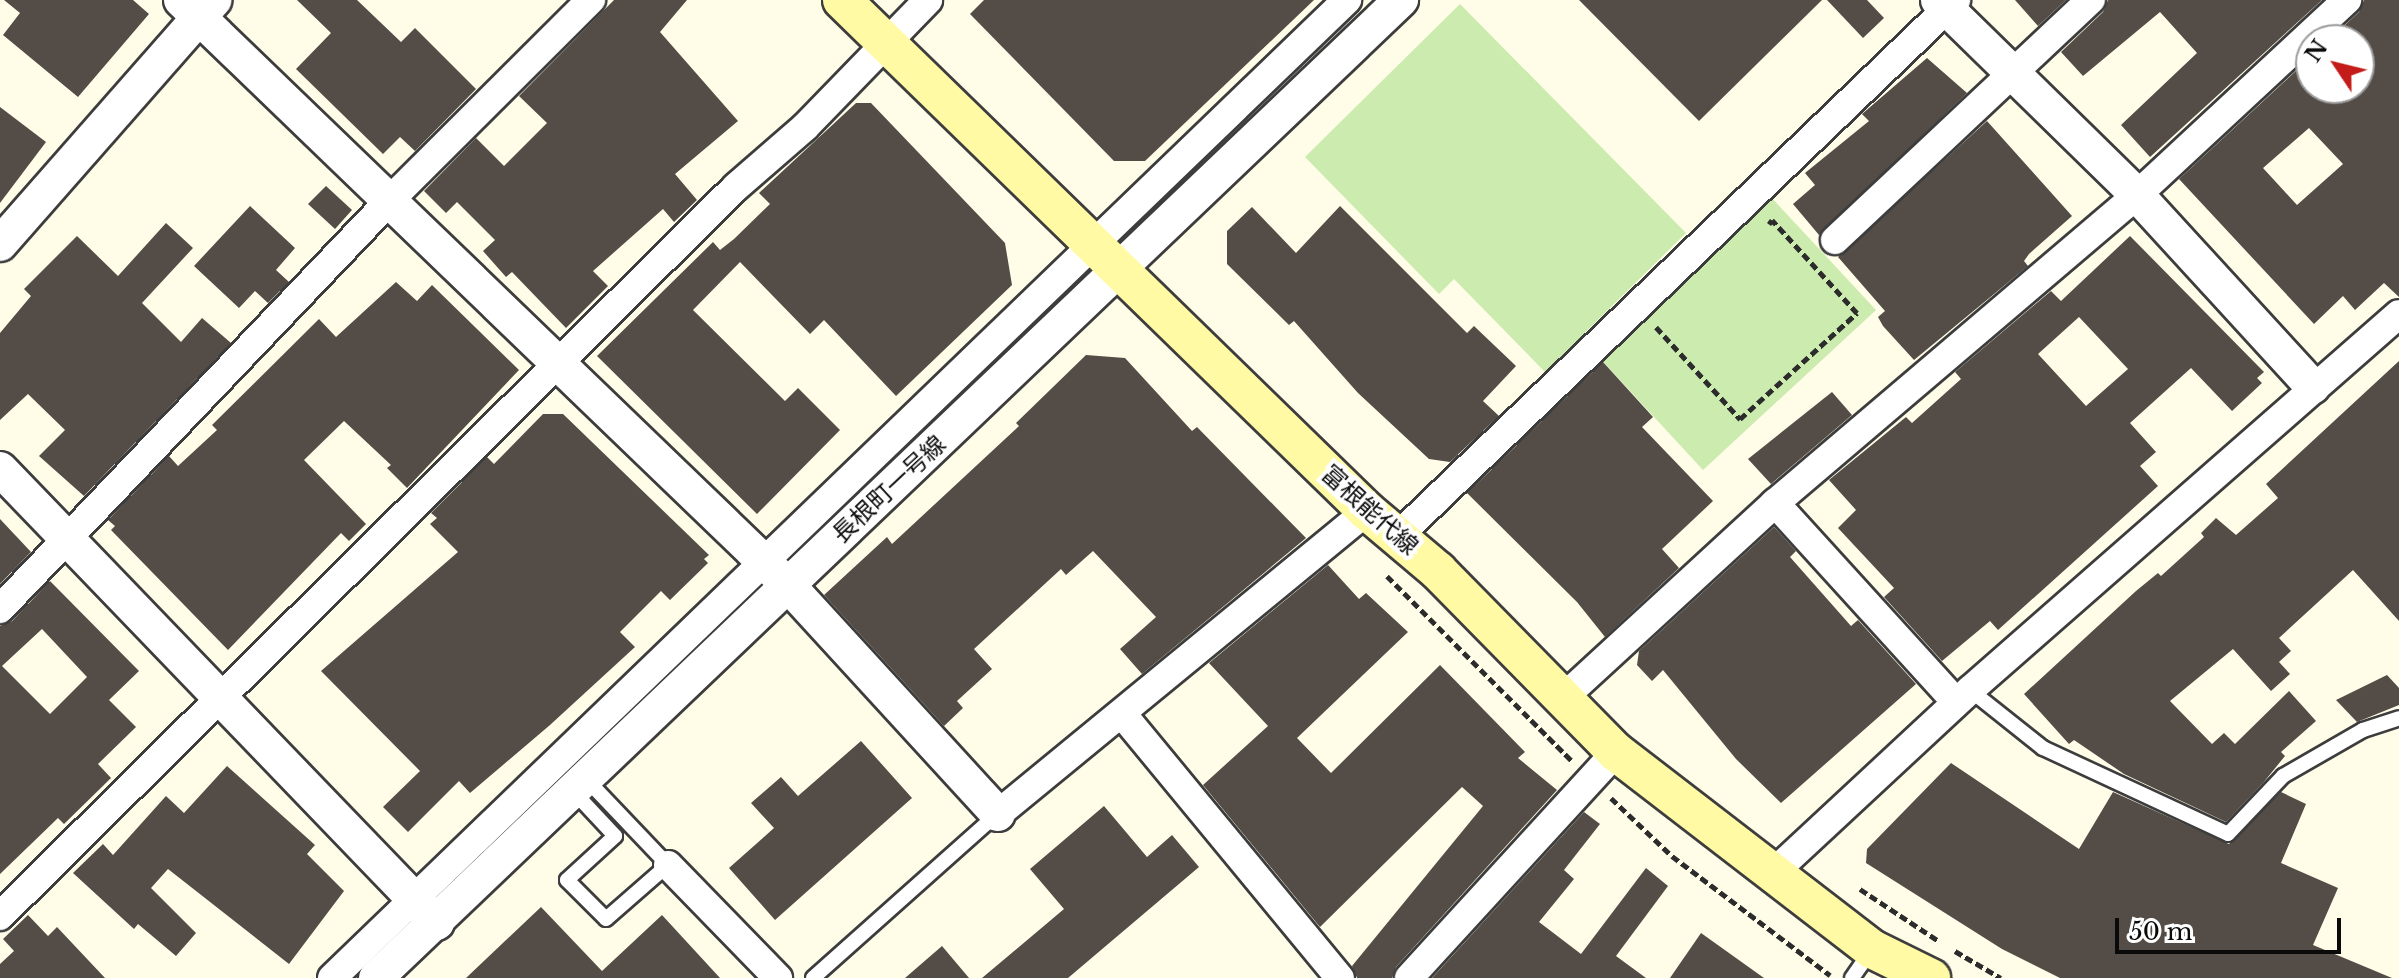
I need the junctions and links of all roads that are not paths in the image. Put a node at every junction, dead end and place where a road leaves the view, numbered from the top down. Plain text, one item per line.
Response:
1 (591, 0) edge
2 (842, 0) edge
3 (928, 0) edge
4 (1347, 0) edge
5 (1401, 0) edge
6 (2091, 0) edge
7 (2347, 0) edge
8 (1947, 3) edge
9 (197, 6) edge
10 (888, 44) junction
11 (2010, 73) junction
12 (2137, 195) junction
13 (390, 200) junction
14 (1835, 240) dead end
15 (0, 244) edge
16 (1108, 258) junction
17 (2399, 314) edge
18 (559, 360) junction
19 (2313, 387) junction
20 (0, 469) edge
21 (1775, 503) junction
22 (1367, 511) junction
23 (1398, 536) junction
24 (67, 540) junction
25 (762, 561) junction
26 (787, 584) junction
27 (0, 609) edge
28 (222, 695) junction
29 (1963, 696) junction
30 (1563, 698) junction
31 (1123, 715) junction
32 (2399, 718) edge
33 (1616, 752) junction
34 (577, 783) junction
35 (998, 814) junction
36 (668, 865) junction
37 (1771, 875) junction
38 (425, 911) junction
39 (0, 916) edge
40 (1862, 963) edge
41 (332, 978) edge
42 (376, 978) edge
43 (778, 978) edge
44 (813, 978) edge
45 (1340, 978) edge
46 (1409, 978) edge
47 (1931, 978) edge

1 - 13 street
2 - 10 main road, 富根能代線
3 - 10 street
4 - 16 street
5 - 16 street, 長根町一号線
6 - 11 street
7 - 12 street
8 - 11 street
8 - 23 street
9 - 13 street
9 - 15 street
10 - 16 main road, 富根能代線
10 - 18 street
11 - 12 street
11 - 14 street
12 - 19 street
12 - 21 street
13 - 18 street
13 - 24 street
16 - 22 main road, 富根能代線
16 - 25 street
16 - 26 street, 長根町一号線
17 - 19 street
18 - 25 street
18 - 28 street
19 - 29 street
20 - 24 street
21 - 29 street
21 - 30 street
22 - 23 main road, 富根能代線
22 - 31 street
23 - 30 main road, 富根能代線
24 - 27 street
24 - 28 street
25 - 26 street
25 - 38 street
26 - 34 street, 長根町一号線
26 - 35 street
28 - 38 street
28 - 39 street
29 - 32 lane
29 - 37 street
30 - 33 main road, 富根能代線
31 - 35 street
31 - 45 street
33 - 37 main road, 富根能代線
33 - 46 street
34 - 36 lane
34 - 36 lane
34 - 38 street, 長根町一号線
35 - 44 lane
36 - 43 street
37 - 40 main road, 富根能代線
38 - 41 street
38 - 42 street, 長根町一号線
40 - 47 main road, 富根能代線

